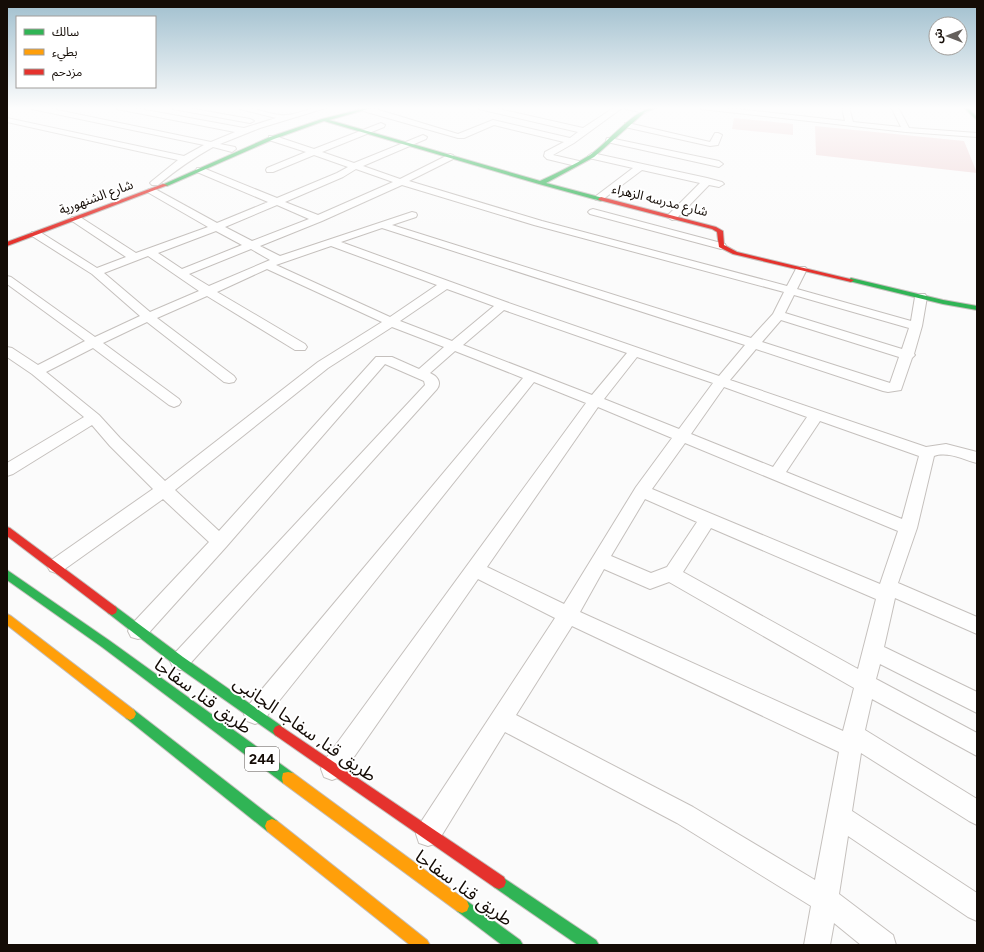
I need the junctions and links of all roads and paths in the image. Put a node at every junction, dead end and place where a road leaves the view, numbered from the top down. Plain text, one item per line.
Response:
1 (151, 151) edge
2 (201, 151) edge
3 (227, 151) edge
4 (242, 151) edge
5 (389, 151) edge
6 (431, 151) edge
7 (552, 151) edge
8 (597, 151) edge
9 (662, 151) edge
10 (316, 152) joint
11 (592, 156) junction
12 (450, 157) junction
13 (185, 159) junction
14 (576, 163) junction
15 (719, 164) dead end
16 (356, 166) junction
17 (640, 167) junction
18 (200, 170) junction
19 (270, 170) dead end
20 (707, 181) junction
21 (401, 182) junction
22 (541, 183) junction
23 (719, 184) dead end
24 (153, 187) junction
25 (599, 198) junction
26 (276, 202) junction
27 (593, 212) dead end
28 (412, 215) dead end
29 (672, 217) junction
30 (76, 219) junction
31 (318, 219) junction
32 (382, 225) junction
33 (217, 227) junction
34 (36, 234) junction
35 (7, 236) edge
36 (330, 242) junction
37 (7, 244) edge
38 (252, 245) junction
39 (721, 246) junction
40 (149, 252) junction
41 (134, 257) junction
42 (273, 262) junction
43 (801, 269) junction
44 (96, 272) junction
45 (181, 273) junction
46 (7, 279) edge
47 (445, 285) junction
48 (789, 290) junction
49 (208, 292) junction
50 (921, 297) junction
51 (502, 305) junction
52 (977, 308) edge
53 (778, 315) junction
54 (148, 317) junction
55 (390, 322) junction
56 (916, 326) junction
57 (94, 342) junction
58 (753, 343) junction
59 (300, 347) dead end
60 (454, 347) junction
61 (635, 351) junction
62 (908, 354) junction
63 (10, 356) edge
64 (37, 371) junction
65 (421, 374) junction
66 (531, 377) junction
67 (229, 380) dead end
68 (721, 382) junction
69 (595, 401) junction
70 (174, 402) dead end
71 (816, 415) junction
72 (94, 418) junction
73 (682, 436) junction
74 (927, 453) junction
75 (977, 458) edge
76 (7, 470) edge
77 (776, 475) junction
78 (164, 490) junction
79 (642, 491) junction
80 (708, 519) junction
81 (908, 528) junction
82 (7, 531) edge
83 (220, 542) junction
84 (600, 559) junction
85 (56, 566) junction
86 (474, 569) junction
87 (7, 574) edge
88 (671, 575) junction
89 (887, 591) junction
90 (568, 615) junction
91 (7, 619) edge
92 (977, 626) edge
93 (138, 631) junction
94 (873, 651) junction
95 (180, 661) junction
96 (865, 684) junction
97 (977, 703) edge
98 (254, 714) junction
99 (502, 718) junction
100 (852, 740) junction
101 (977, 744) edge
102 (332, 768) junction
103 (977, 813) edge
104 (840, 817) junction
105 (428, 834) junction
106 (826, 901) junction
107 (977, 908) edge
108 (422, 945) edge
109 (515, 945) edge
110 (591, 945) edge
111 (818, 945) edge
112 (883, 945) edge

1 - 13 street
2 - 13 street
3 - 24 main road, شارع الشنهورية
4 - 18 main road, شارع الشنهورية
5 - 16 street
6 - 12 main road, شارع مدرسه الزهراء
7 - 14 street
8 - 11 main road
9 - 15 street
10 - 16 street
10 - 19 street
11 - 14 main road
11 - 17 street
12 - 21 street
12 - 22 main road, شارع مدرسه الزهراء
13 - 24 street
14 - 22 main road
16 - 21 street
16 - 26 street
17 - 20 street
17 - 25 street
18 - 24 main road, شارع الشنهورية
18 - 26 street
20 - 23 street
20 - 29 street
21 - 31 street
21 - 48 street
22 - 25 main road, شارع مدرسه الزهراء
24 - 30 main road, شارع الشنهورية
24 - 33 street
24 - 35 main road, شارع الشنهورية
25 - 29 main road, شارع مدرسه الزهراء
26 - 31 street
26 - 33 street
27 - 39 street
28 - 32 street
29 - 39 main road, شارع مدرسه الزهراء
30 - 34 main road, شارع الشنهورية
30 - 41 street
31 - 38 street
32 - 36 street
32 - 58 street
33 - 38 street
33 - 40 street
34 - 37 main road, شارع الشنهورية
34 - 44 street
36 - 42 street
36 - 47 street
38 - 42 street
38 - 45 street
39 - 43 main road
40 - 41 street
40 - 45 street
41 - 44 street
42 - 49 street
42 - 55 street
43 - 48 street
43 - 50 main road
44 - 54 street
45 - 49 street
46 - 57 street
47 - 51 street
47 - 55 street
48 - 53 street
48 - 56 street
49 - 54 street
49 - 59 street
50 - 52 main road
50 - 56 street
51 - 60 street
51 - 61 street
53 - 58 street
53 - 62 street
54 - 57 street
54 - 67 street
55 - 60 street
55 - 78 street
56 - 62 street
57 - 64 street
57 - 70 street
58 - 62 street
58 - 68 street
60 - 65 street
60 - 66 street
61 - 68 street
61 - 69 street
63 - 64 street
64 - 72 street
65 - 83 street
65 - 95 street
66 - 69 street
66 - 98 street
68 - 71 street
68 - 73 street
69 - 73 street
69 - 86 street
71 - 74 street
71 - 77 street
72 - 76 street
72 - 78 street
73 - 77 street
73 - 79 street
74 - 75 street
74 - 81 street
77 - 81 street
78 - 83 street
78 - 85 street
79 - 80 street
79 - 84 street
80 - 88 street
80 - 89 street
81 - 89 street
82 - 85 main road, طريق قنا, سفاجا الجانبى
83 - 93 street
84 - 88 street
84 - 90 street
85 - 93 main road, طريق قنا, سفاجا الجانبى
86 - 90 street
86 - 102 street
87 - 109 main road, طريق قنا, سفاجا / 244
88 - 96 street
89 - 92 street
89 - 94 street
90 - 99 street
90 - 100 street
91 - 108 main road
93 - 95 main road, طريق قنا, سفاجا الجانبى
94 - 96 street
94 - 97 street
95 - 98 main road, طريق قنا, سفاجا الجانبى
96 - 100 street
96 - 101 street
98 - 102 main road, طريق قنا, سفاجا الجانبى
99 - 105 street
99 - 106 street
100 - 103 street
100 - 104 street
102 - 105 main road, طريق قنا, سفاجا الجانبى
104 - 106 street
104 - 107 street
105 - 110 main road, طريق قنا, سفاجا الجانبى
106 - 111 street
106 - 112 street

